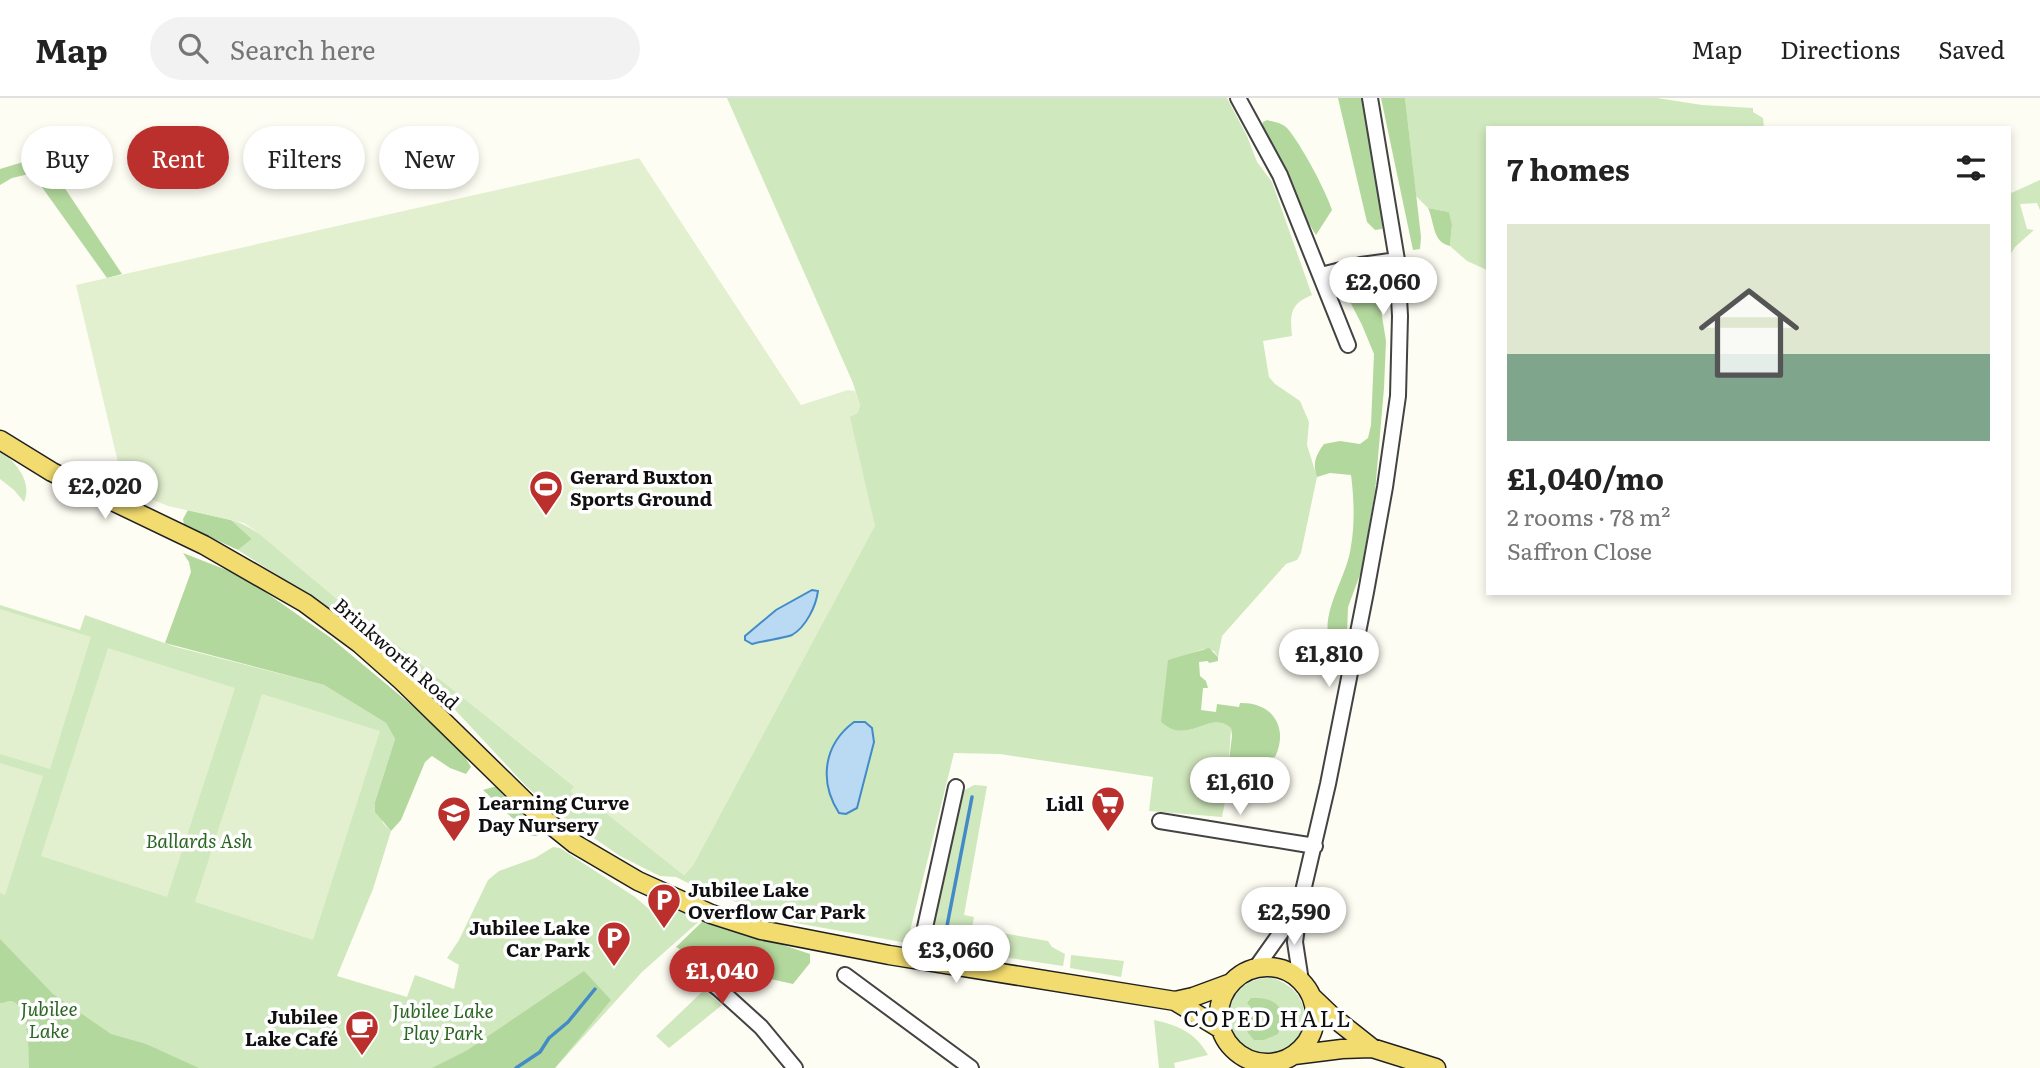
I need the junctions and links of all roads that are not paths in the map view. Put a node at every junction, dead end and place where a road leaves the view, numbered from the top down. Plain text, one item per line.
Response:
1 (1238, 98) edge
2 (1370, 98) edge
3 (1397, 260) junction
4 (1321, 275) junction
5 (1348, 345) dead end
6 (0, 440) edge
7 (956, 787) dead end
8 (1160, 821) dead end
9 (1315, 846) junction
10 (1300, 904) junction
11 (918, 959) junction
12 (1255, 969) junction
13 (845, 975) dead end
14 (727, 976) dead end
15 (1231, 983) junction
16 (1306, 989) junction
17 (1175, 1001) junction
18 (1225, 1037) junction
19 (1372, 1048) junction
20 (1294, 1055) junction
21 (1266, 1066) edge
22 (795, 1068) edge
23 (971, 1068) edge
24 (1229, 1068) edge
25 (1436, 1068) edge

1 - 4 street
2 - 3 street
3 - 4 street
3 - 9 street
4 - 5 street
6 - 11 main road, Brinkworth Road
7 - 11 street
8 - 9 street
9 - 10 street
10 - 12 street
10 - 16 street
11 - 17 main road, Brinkworth Road
12 - 15 main road
12 - 16 main road
13 - 23 street
14 - 22 street
15 - 17 main road
15 - 18 main road
16 - 19 main road
16 - 20 main road
17 - 18 main road
18 - 21 main road
18 - 24 main road
19 - 20 main road
19 - 25 main road
20 - 21 main road

